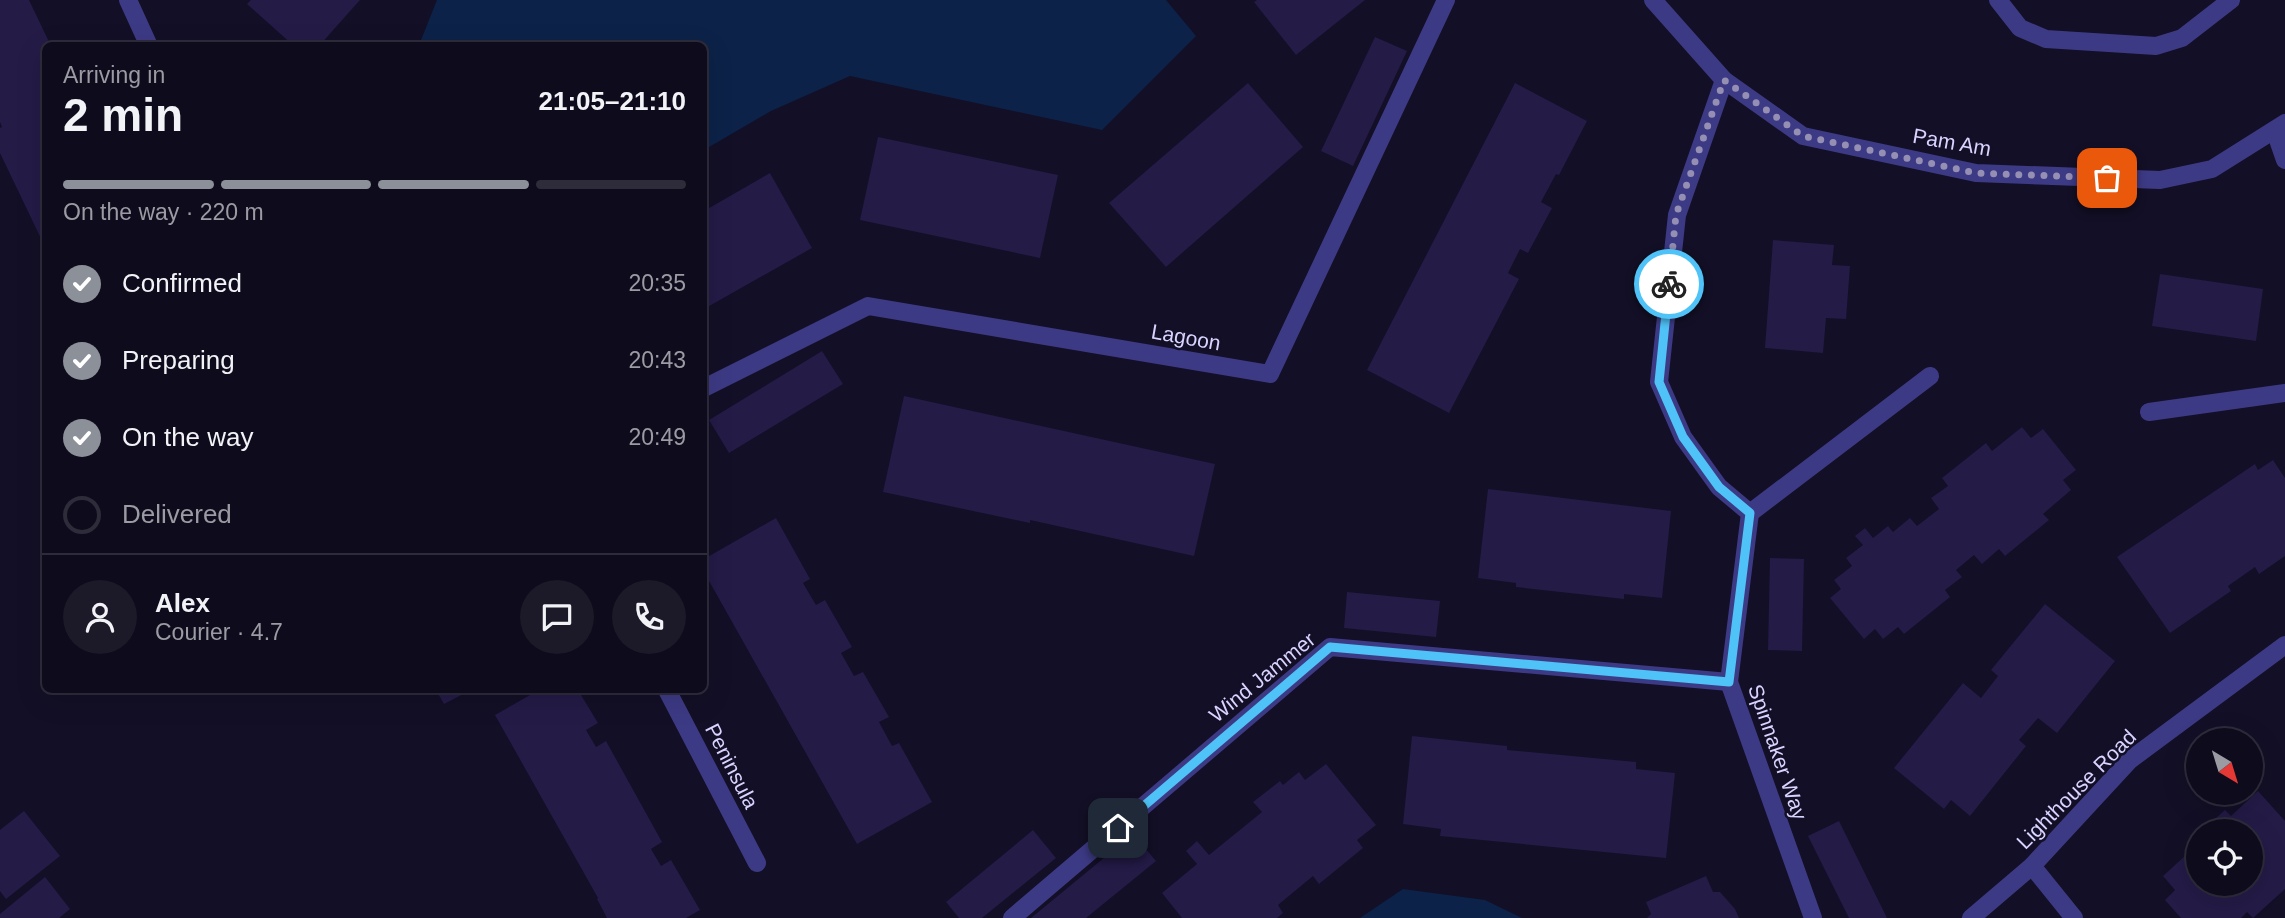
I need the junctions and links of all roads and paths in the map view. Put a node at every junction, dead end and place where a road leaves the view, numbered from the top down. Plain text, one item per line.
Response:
1 (128, 0) edge
2 (1446, 0) edge
3 (1653, 0) edge
4 (1998, 0) edge
5 (2231, 0) edge
6 (147, 42) edge
7 (1724, 80) junction
8 (2280, 127) edge
9 (2285, 160) edge
10 (1930, 376) dead end
11 (707, 386) edge
12 (2285, 393) edge
13 (2149, 412) dead end
14 (1750, 513) junction
15 (2285, 645) edge
16 (1729, 682) junction
17 (669, 693) edge
18 (757, 863) dead end
19 (2032, 866) junction
20 (1012, 918) edge
21 (1813, 918) edge
22 (1971, 918) edge
23 (2074, 918) edge

1 - 6 street
2 - 11 street, Lagoon
3 - 7 street, Pam Am
4 - 5 street
7 - 8 street, Pam Am
7 - 14 street
8 - 9 street
10 - 14 street
12 - 13 street
14 - 16 street, Spinnaker Way
15 - 19 street, Lighthouse Road
16 - 20 street, Wind Jammer
16 - 21 street, Spinnaker Way
17 - 18 street, Peninsula
19 - 22 street, Lighthouse Road
19 - 23 street

